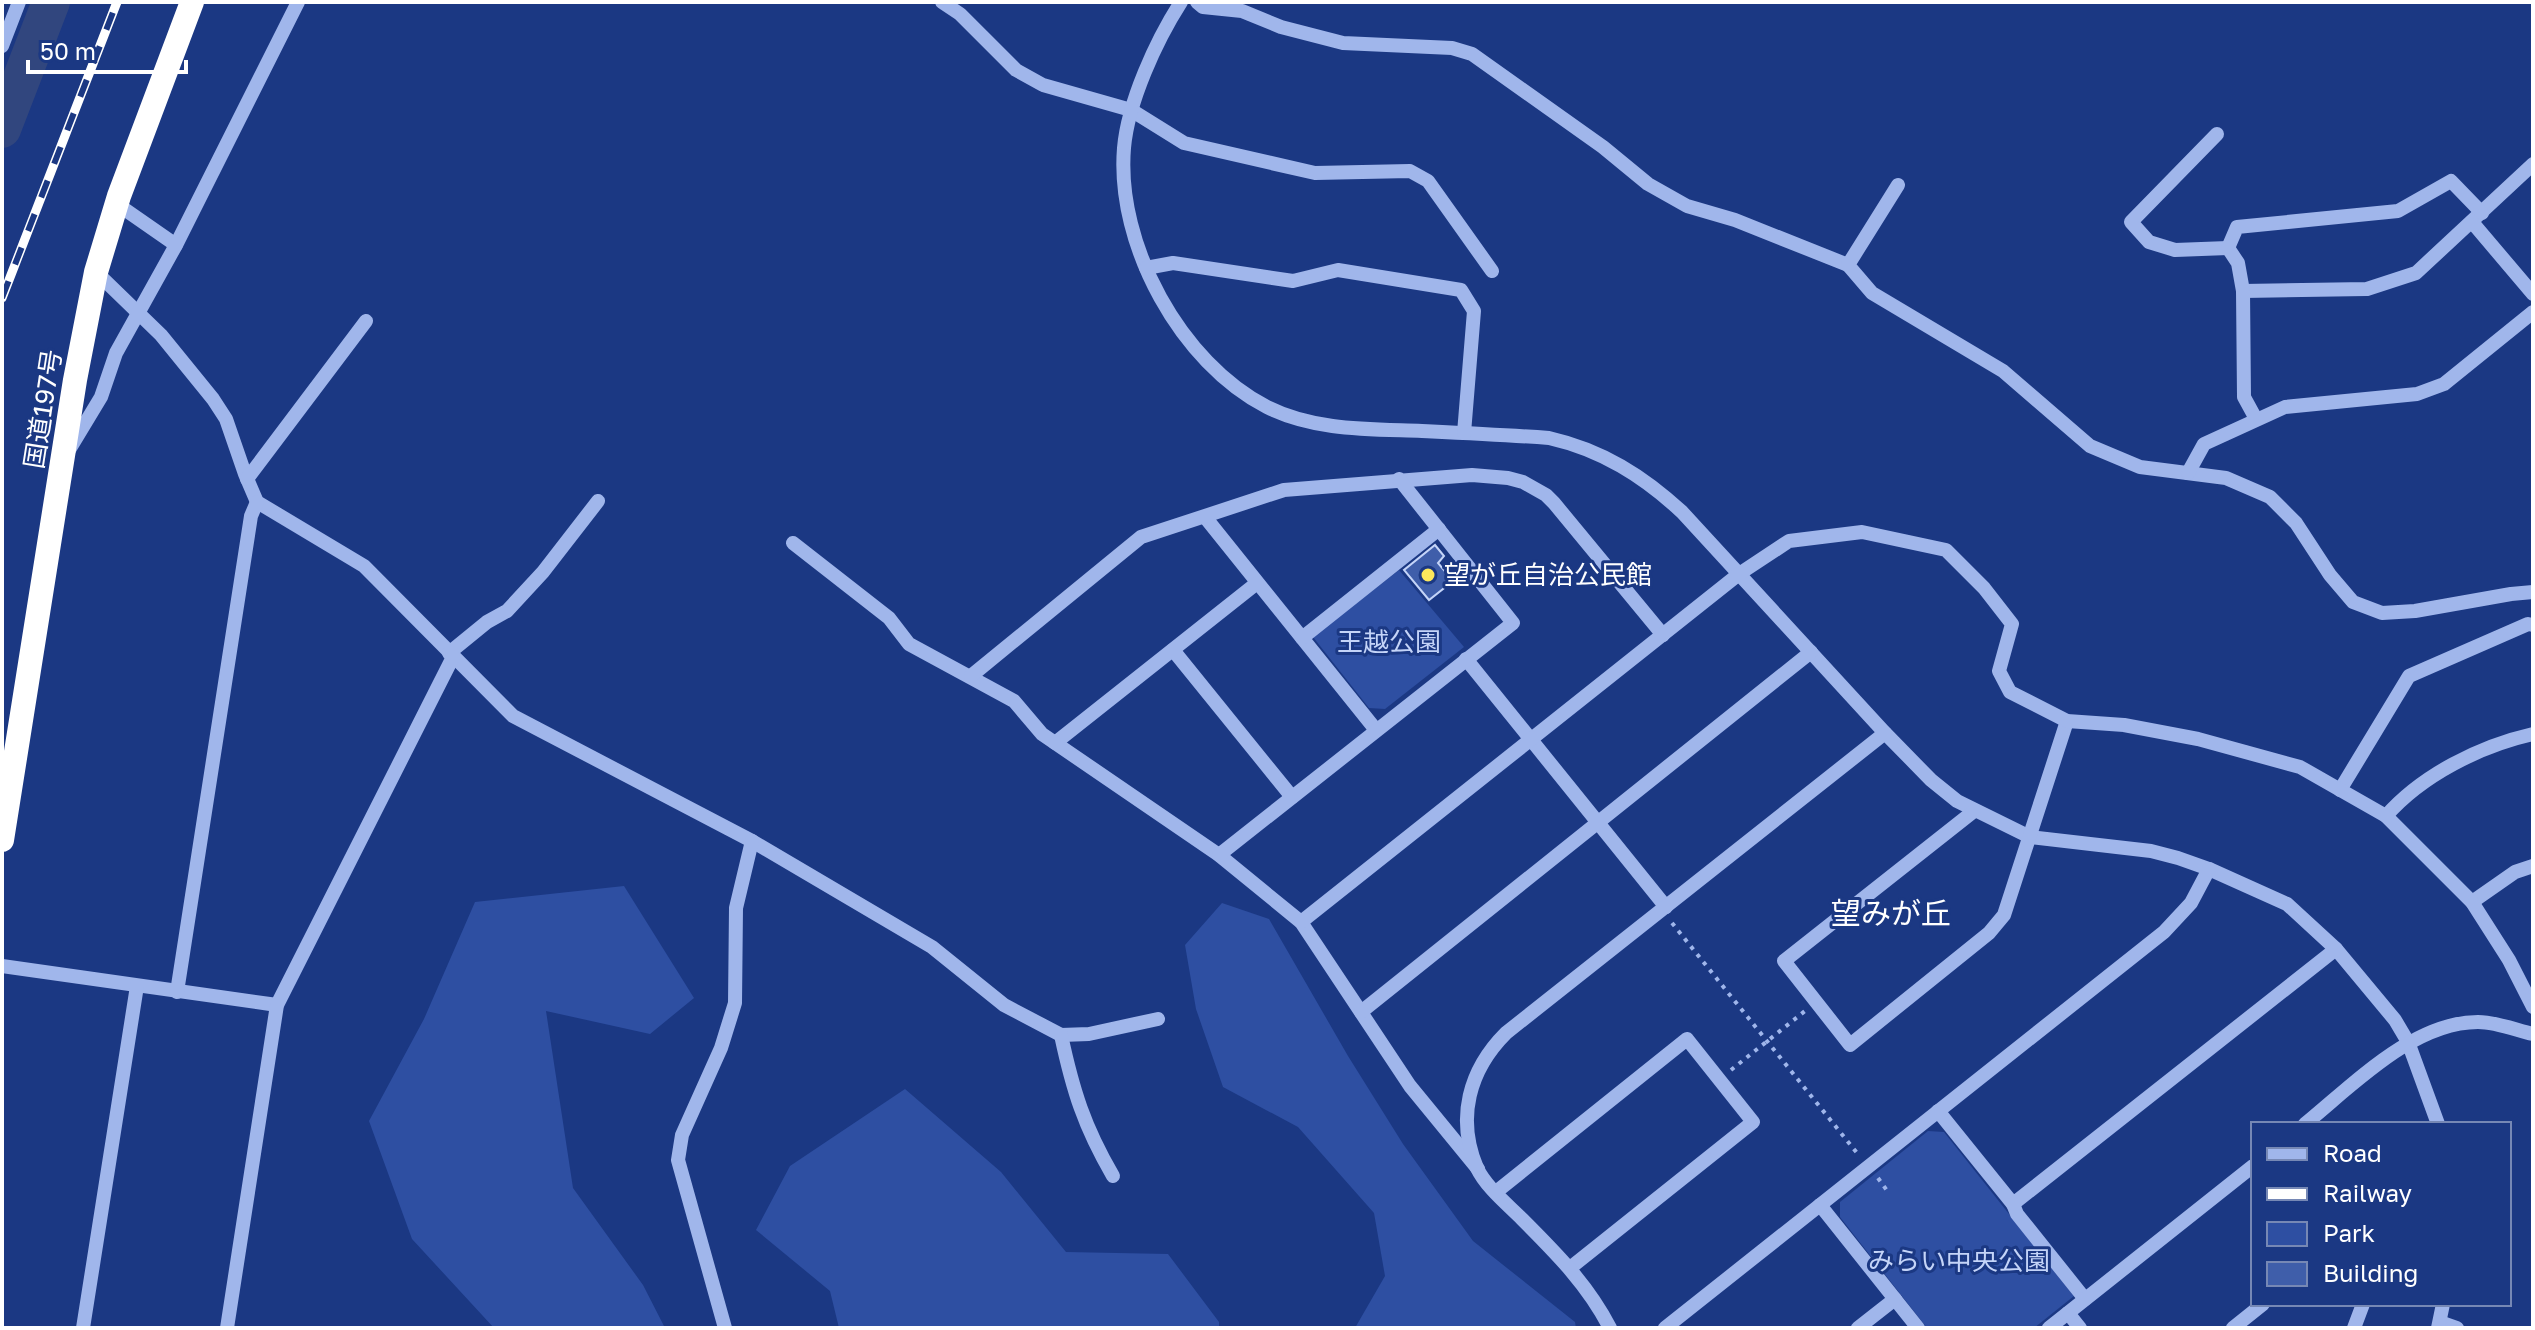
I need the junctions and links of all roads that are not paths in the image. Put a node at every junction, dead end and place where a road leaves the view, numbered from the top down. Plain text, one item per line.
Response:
1 (19, 2) edge
2 (192, 2) edge
3 (298, 2) edge
4 (942, 2) edge
5 (1197, 2) edge
6 (1175, 4) edge
7 (3, 42) edge
8 (1131, 110) junction
9 (2217, 134) dead end
10 (2533, 164) edge
11 (1898, 185) dead end
12 (117, 204) junction
13 (2477, 218) junction
14 (176, 245) junction
15 (2228, 248) junction
16 (1848, 265) junction
17 (1146, 268) junction
18 (1492, 271) dead end
19 (96, 272) junction
20 (2243, 291) junction
21 (2533, 294) edge
22 (138, 310) junction
23 (2533, 312) edge
24 (366, 321) dead end
25 (2256, 419) junction
26 (1464, 433) junction
27 (62, 463) junction
28 (2188, 473) junction
29 (247, 479) junction
30 (1399, 479) junction
31 (598, 501) dead end
32 (257, 502) junction
33 (1205, 517) junction
34 (1439, 529) junction
35 (793, 543) dead end
36 (1739, 574) junction
37 (1257, 583) junction
38 (2533, 592) edge
39 (2533, 625) edge
40 (1663, 635) junction
41 (1302, 638) junction
42 (1173, 650) junction
43 (1811, 652) junction
44 (451, 655) junction
45 (1466, 659) junction
46 (971, 676) junction
47 (2067, 721) junction
48 (1376, 730) junction
49 (1885, 733) junction
50 (2533, 734) edge
51 (1531, 739) junction
52 (1055, 743) junction
53 (2340, 790) junction
54 (1292, 797) junction
55 (1974, 811) junction
56 (2386, 816) junction
57 (1598, 822) junction
58 (2030, 837) junction
59 (2, 840) edge
60 (752, 841) junction
61 (1219, 855) junction
62 (2533, 866) edge
63 (2209, 869) junction
64 (2472, 902) junction
65 (1668, 914) junction
66 (1301, 922) junction
67 (2336, 949) junction
68 (2, 966) edge
69 (137, 986) junction
70 (177, 992) junction
71 (277, 1005) junction
72 (2533, 1007) edge
73 (1361, 1012) junction
74 (1158, 1019) dead end
75 (2533, 1034) edge
76 (1061, 1035) junction
77 (2408, 1042) junction
78 (1938, 1111) junction
79 (2308, 1122) edge
80 (2437, 1122) edge
81 (2251, 1168) edge
82 (1478, 1169) junction
83 (1113, 1176) dead end
84 (1496, 1192) junction
85 (2013, 1204) junction
86 (1820, 1205) junction
87 (1570, 1268) junction
88 (1895, 1299) junction
89 (2085, 1299) junction
90 (2260, 1306) edge
91 (2362, 1306) edge
92 (2068, 1313) junction
93 (2439, 1325) edge
94 (83, 1328) edge
95 (227, 1328) edge
96 (725, 1328) edge
97 (1610, 1328) edge
98 (1665, 1328) edge
99 (1858, 1328) edge
100 (1918, 1328) edge
101 (2049, 1328) edge
102 (2080, 1328) edge
103 (2233, 1328) edge
104 (2354, 1328) edge
105 (2457, 1328) edge

1 - 7 street
2 - 12 highway, 国道197号
3 - 14 street
4 - 8 street
5 - 16 street
6 - 8 street
8 - 17 street
8 - 18 street
9 - 15 street
10 - 13 street
11 - 16 street
12 - 14 street
12 - 19 highway, 国道197号
13 - 15 street
13 - 20 street
13 - 21 street
14 - 22 street
15 - 20 street
16 - 28 street
17 - 26 street
17 - 26 street
19 - 22 street
19 - 27 highway, 国道197号
20 - 25 street
22 - 27 street
22 - 29 street
23 - 25 street
24 - 29 street
25 - 28 street
26 - 36 street
27 - 59 highway, 国道197号
28 - 38 street
29 - 32 street
30 - 33 street
30 - 34 street
30 - 40 street
31 - 44 street
32 - 44 street
32 - 70 street
33 - 37 street
33 - 46 street
34 - 41 street
34 - 45 street
35 - 46 street
36 - 40 street
36 - 43 street
36 - 47 street
37 - 41 street
37 - 42 street
39 - 53 street
40 - 51 street
41 - 48 street
42 - 52 street
42 - 54 street
43 - 49 street
43 - 57 street
44 - 60 street
44 - 71 street
45 - 48 street
45 - 51 street
46 - 52 street
47 - 53 street
47 - 58 street
48 - 54 street
49 - 55 street
49 - 65 street
50 - 56 street
51 - 57 street
51 - 66 street
52 - 61 street
53 - 56 street
54 - 61 street
55 - 58 street
55 - 58 street
56 - 64 street
57 - 65 street
57 - 73 street
58 - 63 street
60 - 76 street
60 - 96 street
61 - 66 street
62 - 64 street
63 - 67 street
63 - 78 street
64 - 72 street
65 - 82 street
66 - 73 street
67 - 77 street
67 - 85 street
68 - 69 street
69 - 70 street
69 - 94 street
70 - 71 street
71 - 95 street
73 - 82 street
74 - 76 street
75 - 77 street
76 - 83 street
77 - 79 street
77 - 80 street
78 - 85 street
78 - 86 street
81 - 89 street
82 - 84 street
84 - 87 street
84 - 87 street
85 - 89 street
86 - 88 street
86 - 98 street
87 - 97 street
88 - 99 street
88 - 100 street
89 - 92 street
90 - 103 street
91 - 104 street
92 - 101 street
92 - 102 street
93 - 105 street

